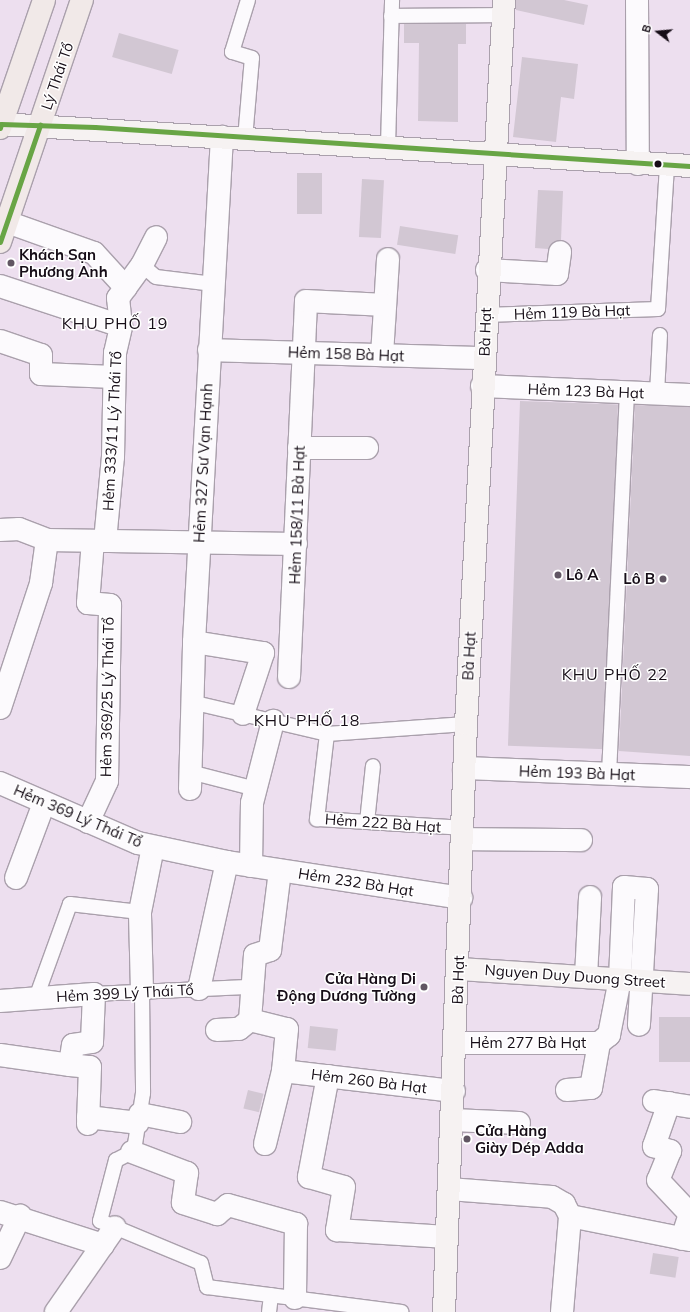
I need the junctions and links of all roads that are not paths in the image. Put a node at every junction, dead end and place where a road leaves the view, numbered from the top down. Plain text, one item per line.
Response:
1 (44, 0) edge
2 (82, 0) edge
3 (248, 0) edge
4 (392, 0) edge
5 (637, 0) edge
6 (504, 7) edge
7 (391, 16) junction
8 (0, 125) edge
9 (40, 125) junction
10 (222, 137) junction
11 (245, 139) junction
12 (388, 146) junction
13 (496, 154) junction
14 (638, 164) junction
15 (667, 165) junction
16 (690, 166) edge
17 (3, 232) edge
18 (156, 237) dead end
19 (560, 252) dead end
20 (388, 259) dead end
21 (142, 266) junction
22 (487, 270) junction
23 (214, 284) junction
24 (0, 286) edge
25 (126, 288) junction
26 (385, 305) junction
27 (485, 315) junction
28 (121, 326) junction
29 (660, 335) dead end
30 (0, 340) edge
31 (209, 350) junction
32 (302, 352) junction
33 (382, 355) junction
34 (484, 358) junction
35 (114, 376) junction
36 (482, 386) junction
37 (627, 392) junction
38 (657, 394) junction
39 (690, 395) edge
40 (299, 448) junction
41 (367, 448) dead end
42 (0, 530) edge
43 (46, 540) junction
44 (99, 541) junction
45 (296, 544) junction
46 (199, 545) junction
47 (194, 642) junction
48 (289, 677) dead end
49 (191, 702) junction
50 (0, 708) edge
51 (243, 714) junction
52 (273, 721) junction
53 (466, 724) junction
54 (327, 734) junction
55 (373, 766) dead end
56 (464, 768) junction
57 (609, 774) junction
58 (690, 777) edge
59 (190, 780) joint
60 (0, 783) edge
61 (256, 789) junction
62 (44, 803) junction
63 (88, 822) junction
64 (367, 822) junction
65 (462, 834) junction
66 (581, 840) dead end
67 (153, 847) junction
68 (227, 862) junction
69 (251, 866) junction
70 (280, 871) junction
71 (16, 878) dead end
72 (590, 897) dead end
73 (461, 898) junction
74 (140, 912) junction
75 (459, 969) junction
76 (586, 977) junction
77 (620, 979) junction
78 (643, 980) junction
79 (690, 984) edge
80 (251, 987) junction
81 (199, 989) junction
82 (142, 991) junction
83 (94, 994) junction
84 (36, 998) junction
85 (0, 1001) edge
86 (250, 1020) junction
87 (639, 1025) dead end
88 (217, 1030) dead end
89 (456, 1043) junction
90 (599, 1043) junction
91 (0, 1055) edge
92 (70, 1065) junction
93 (283, 1071) junction
94 (328, 1076) junction
95 (567, 1090) dead end
96 (454, 1091) junction
97 (690, 1107) edge
98 (139, 1119) junction
99 (453, 1120) junction
100 (180, 1122) dead end
101 (519, 1123) dead end
102 (265, 1144) dead end
103 (132, 1152) junction
104 (449, 1189) junction
105 (10, 1214) edge
106 (570, 1216) junction
107 (115, 1227) junction
108 (447, 1236) junction
109 (686, 1240) edge
110 (103, 1245) junction
111 (0, 1258) edge
112 (271, 1295) junction
113 (295, 1298) junction
114 (56, 1312) edge
115 (269, 1312) edge
116 (401, 1312) edge
117 (444, 1312) edge
118 (562, 1312) edge

1 - 8 main road
2 - 9 main road, Lý Thái Tổ
3 - 11 lane
4 - 7 lane
5 - 14 street
6 - 7 lane
6 - 13 street, Bà Hạt
7 - 12 lane
8 - 9 street
9 - 10 street
9 - 17 main road, Lý Thái Tổ
10 - 11 street
10 - 23 street, Hẻm 327 Sư Vạn Hạnh
11 - 12 street
12 - 13 street
13 - 14 street
13 - 22 street, Bà Hạt
14 - 15 street
15 - 16 street
15 - 27 lane, Hẻm 119 Bà Hạt
17 - 25 street
18 - 21 street, Hẻm 333/11 Lý Thái Tổ
19 - 22 street
20 - 26 street
21 - 23 lane
21 - 25 street, Hẻm 333/11 Lý Thái Tổ
22 - 27 street, Bà Hạt
23 - 31 street, Hẻm 327 Sư Vạn Hạnh
24 - 28 street
25 - 28 street, Hẻm 333/11 Lý Thái Tổ
26 - 32 street, Hẻm 158/11 Bà Hạt
26 - 33 street
27 - 34 street, Bà Hạt
28 - 35 street, Hẻm 333/11 Lý Thái Tổ
29 - 38 lane
30 - 35 street
31 - 32 street, Hẻm 158 Bà Hạt
31 - 46 street, Hẻm 327 Sư Vạn Hạnh
32 - 33 street, Hẻm 158 Bà Hạt
32 - 40 street, Hẻm 158/11 Bà Hạt
33 - 34 street, Hẻm 158 Bà Hạt
34 - 36 street, Bà Hạt
35 - 44 street, Hẻm 333/11 Lý Thái Tổ
36 - 37 street, Hẻm 123 Bà Hạt
36 - 53 street, Bà Hạt
37 - 38 street, Hẻm 123 Bà Hạt
37 - 57 lane
38 - 39 street, Hẻm 123 Bà Hạt
40 - 41 street
40 - 45 street, Hẻm 158/11 Bà Hạt
42 - 43 street
43 - 44 street
43 - 50 street
44 - 46 street
44 - 63 street, Hẻm 369/25 Lý Thái Tổ
45 - 46 street
45 - 48 street, Hẻm 158/11 Bà Hạt
46 - 47 street, Hẻm 327 Sư Vạn Hạnh
47 - 49 street, Hẻm 327 Sư Vạn Hạnh
47 - 51 street
49 - 51 lane
49 - 59 street, Hẻm 327 Sư Vạn Hạnh
51 - 52 lane
52 - 54 lane
52 - 61 street
53 - 54 lane
53 - 56 street, Bà Hạt
54 - 64 lane, Hẻm 222 Bà Hạt
55 - 64 lane
56 - 57 street, Hẻm 193 Bà Hạt
56 - 65 street, Bà Hạt
57 - 58 street, Hẻm 193 Bà Hạt
59 - 61 lane
60 - 62 street, Hẻm 369 Lý Thái Tổ
61 - 69 street
62 - 63 street, Hẻm 369 Lý Thái Tổ
62 - 71 street
63 - 67 street, Hẻm 369 Lý Thái Tổ
64 - 65 lane, Hẻm 222 Bà Hạt
65 - 66 street
65 - 73 street, Bà Hạt
67 - 68 street, Hẻm 369 Lý Thái Tổ
67 - 74 street
68 - 69 street, Hẻm 369 Lý Thái Tổ
68 - 81 street
69 - 70 street, Hẻm 232 Bà Hạt
70 - 73 street, Hẻm 232 Bà Hạt
70 - 80 street
72 - 76 street
73 - 75 street, Bà Hạt
74 - 82 street
74 - 84 lane
75 - 76 street, Nguyen Duy Duong Street
75 - 89 street, Bà Hạt
76 - 77 street, Nguyen Duy Duong Street
77 - 78 street, Nguyen Duy Duong Street
77 - 78 street
77 - 90 street
78 - 79 street, Nguyen Duy Duong Street
78 - 87 street
80 - 81 lane, Hẻm 399 Lý Thái Tổ
80 - 86 street
81 - 82 lane, Hẻm 399 Lý Thái Tổ
82 - 83 lane, Hẻm 399 Lý Thái Tổ
82 - 98 lane
83 - 84 street, Hẻm 399 Lý Thái Tổ
83 - 92 street
84 - 85 street, Hẻm 399 Lý Thái Tổ
86 - 88 street
86 - 93 street
89 - 90 street, Hẻm 277 Bà Hạt
89 - 96 street, Bà Hạt
90 - 95 street
91 - 92 street
92 - 98 street
93 - 94 street, Hẻm 260 Bà Hạt
93 - 102 street
94 - 96 street, Hẻm 260 Bà Hạt
94 - 108 street
96 - 99 street, Bà Hạt
97 - 109 street
98 - 100 street
98 - 103 lane
99 - 101 street
99 - 104 street, Bà Hạt
103 - 107 lane
103 - 113 street
104 - 106 street
104 - 108 street, Bà Hạt
105 - 110 street
105 - 111 street
106 - 109 street
106 - 118 street
107 - 110 street
107 - 112 lane
108 - 117 street, Bà Hạt
110 - 114 street
112 - 113 lane
112 - 115 lane
113 - 116 lane

